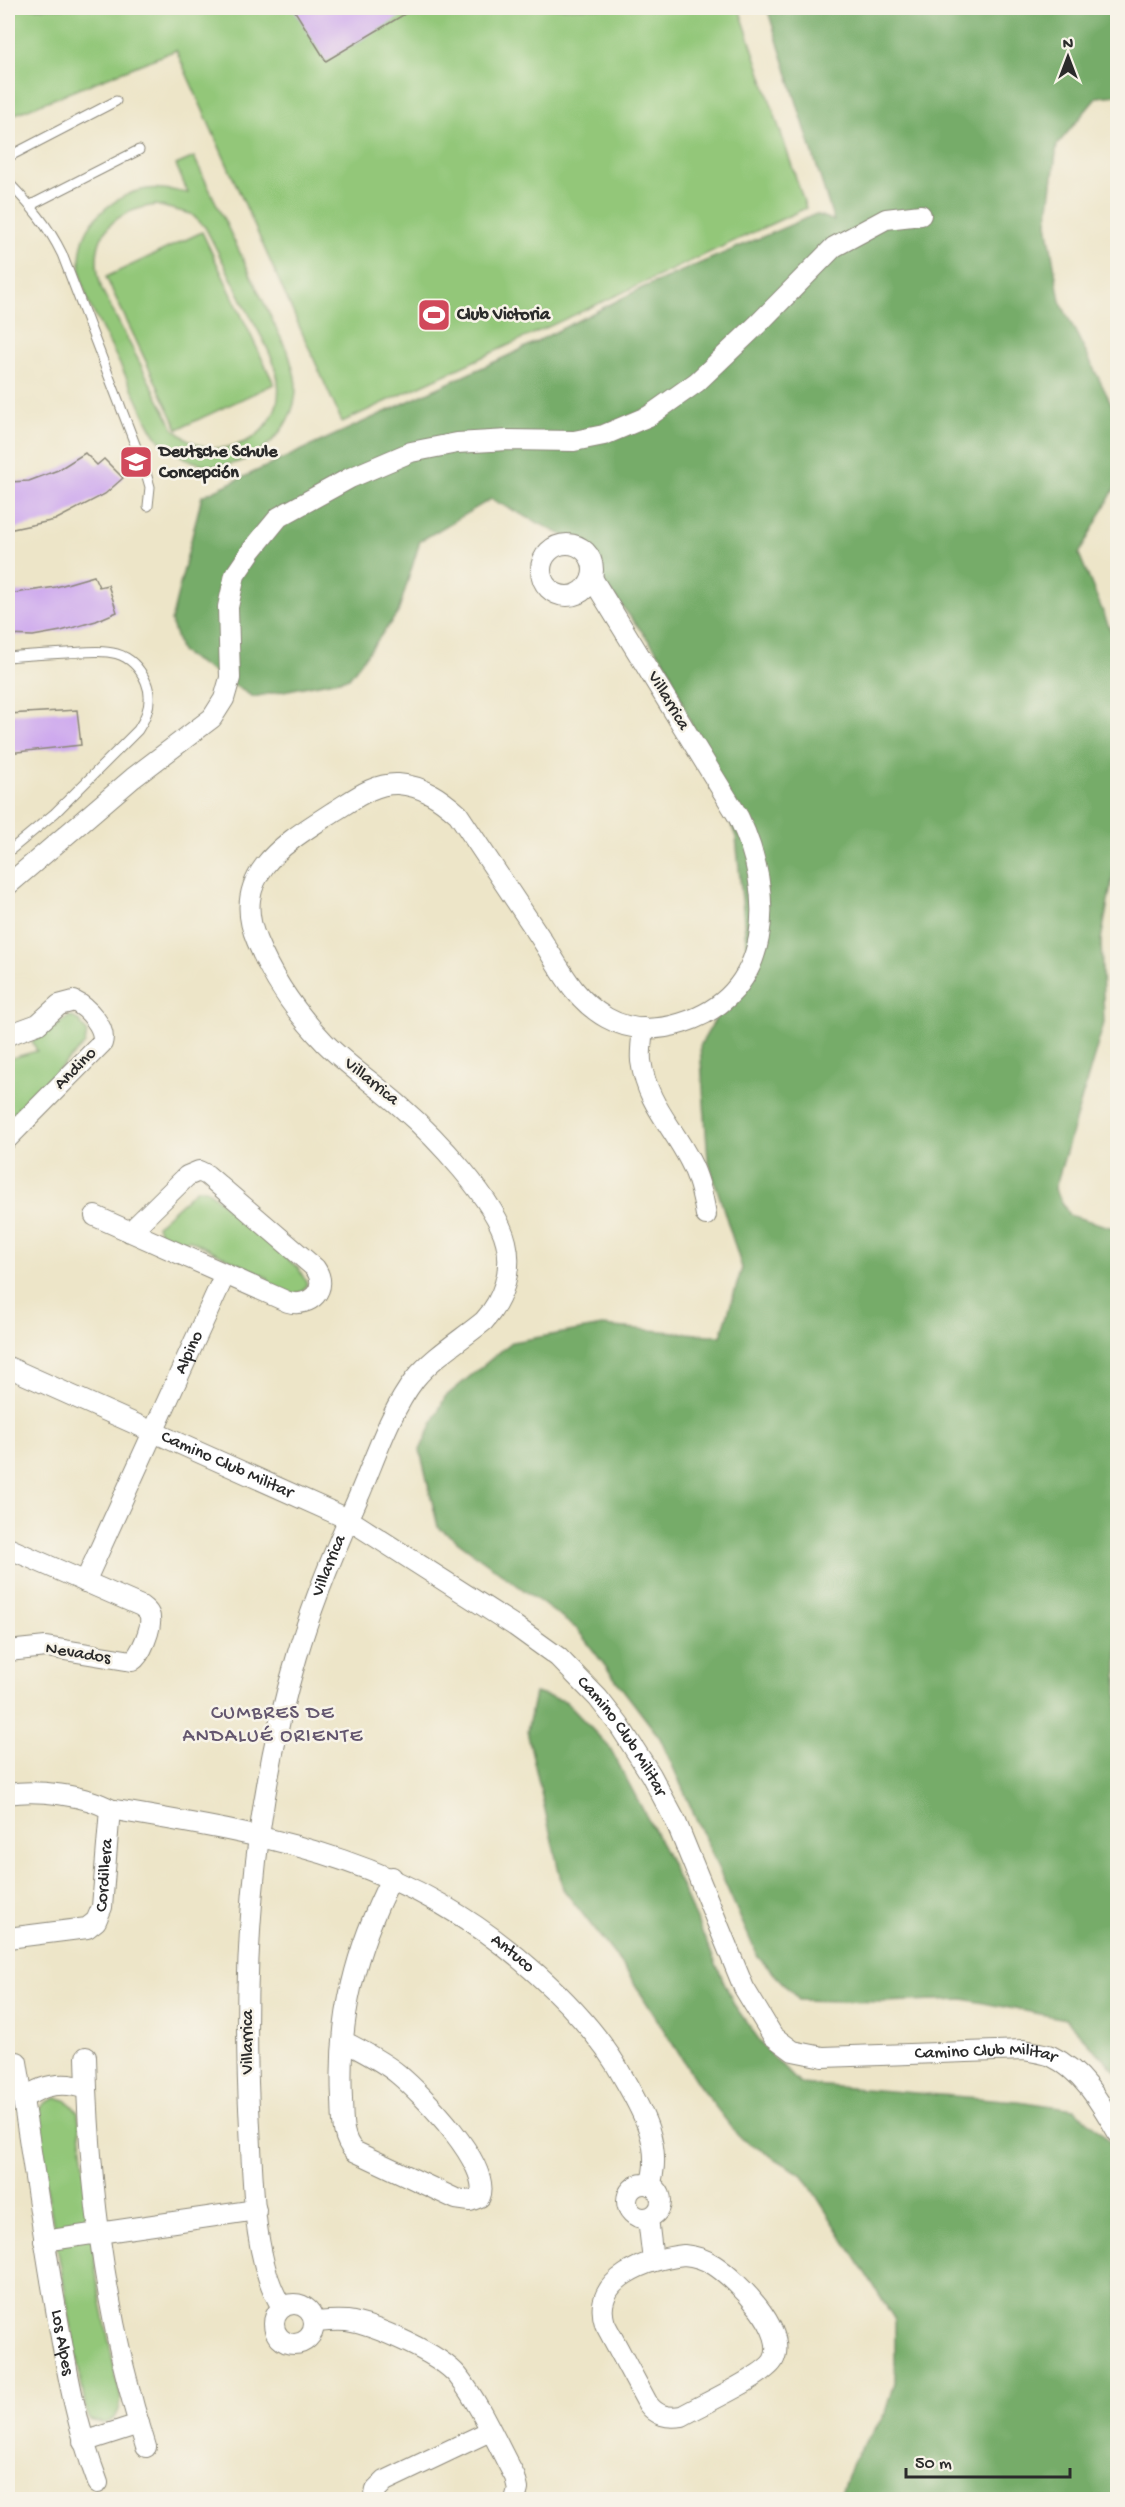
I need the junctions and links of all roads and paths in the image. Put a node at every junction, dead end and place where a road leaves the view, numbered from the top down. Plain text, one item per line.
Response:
1 (116, 101) dead end
2 (139, 150) dead end
3 (8, 157) edge
4 (8, 182) edge
5 (31, 204) junction
6 (921, 215) dead end
7 (148, 506) dead end
8 (592, 578) dead end
9 (8, 657) edge
10 (8, 852) edge
11 (8, 885) edge
12 (643, 1028) junction
13 (8, 1035) edge
14 (8, 1138) edge
15 (706, 1215) dead end
16 (95, 1216) dead end
17 (130, 1232) junction
18 (225, 1274) junction
19 (8, 1368) edge
20 (152, 1431) junction
21 (348, 1519) junction
22 (8, 1548) edge
23 (85, 1582) junction
24 (8, 1651) edge
25 (8, 1794) edge
26 (110, 1809) junction
27 (260, 1838) junction
28 (392, 1877) junction
29 (8, 1938) edge
30 (343, 2041) junction
31 (86, 2057) dead end
32 (17, 2062) dead end
33 (87, 2089) junction
34 (23, 2099) junction
35 (1118, 2133) edge
36 (650, 2185) junction
37 (256, 2210) junction
38 (648, 2218) junction
39 (99, 2233) junction
40 (44, 2241) junction
41 (653, 2261) junction
42 (282, 2307) junction
43 (315, 2322) junction
44 (139, 2424) junction
45 (490, 2431) junction
46 (83, 2442) junction
47 (146, 2446) dead end
48 (98, 2483) dead end
49 (374, 2499) edge
50 (515, 2499) edge

1 - 3 lane
2 - 5 lane
4 - 5 lane
5 - 7 lane
6 - 11 street
8 - 12 street, Villarrica
9 - 10 lane
12 - 15 street
12 - 21 street, Villarrica
13 - 14 street, Andino
16 - 17 street
17 - 18 street
17 - 18 street
18 - 20 street, Alpino
19 - 20 street, Camino Club Militar
20 - 21 street, Camino Club Militar
20 - 23 street
21 - 27 street, Villarrica
21 - 35 street, Camino Club Militar
22 - 23 street, Nevados
23 - 24 street, Nevados
25 - 26 street
26 - 27 street
26 - 29 street, Cordillera
27 - 28 street, Antuco
27 - 37 street, Villarrica
28 - 30 street
28 - 36 street, Antuco
30 - 30 street
31 - 33 street
32 - 34 street, Los Alpes
33 - 34 street
33 - 39 street
34 - 40 street, Los Alpes
36 - 38 street
36 - 38 street
37 - 39 street
37 - 42 street, Villarrica
38 - 41 street
39 - 40 street
39 - 44 street
40 - 46 street, Los Alpes
41 - 41 street
42 - 43 street
42 - 43 street
43 - 45 street
44 - 46 street
44 - 47 street
45 - 49 street
45 - 50 street
46 - 48 street, Los Alpes

